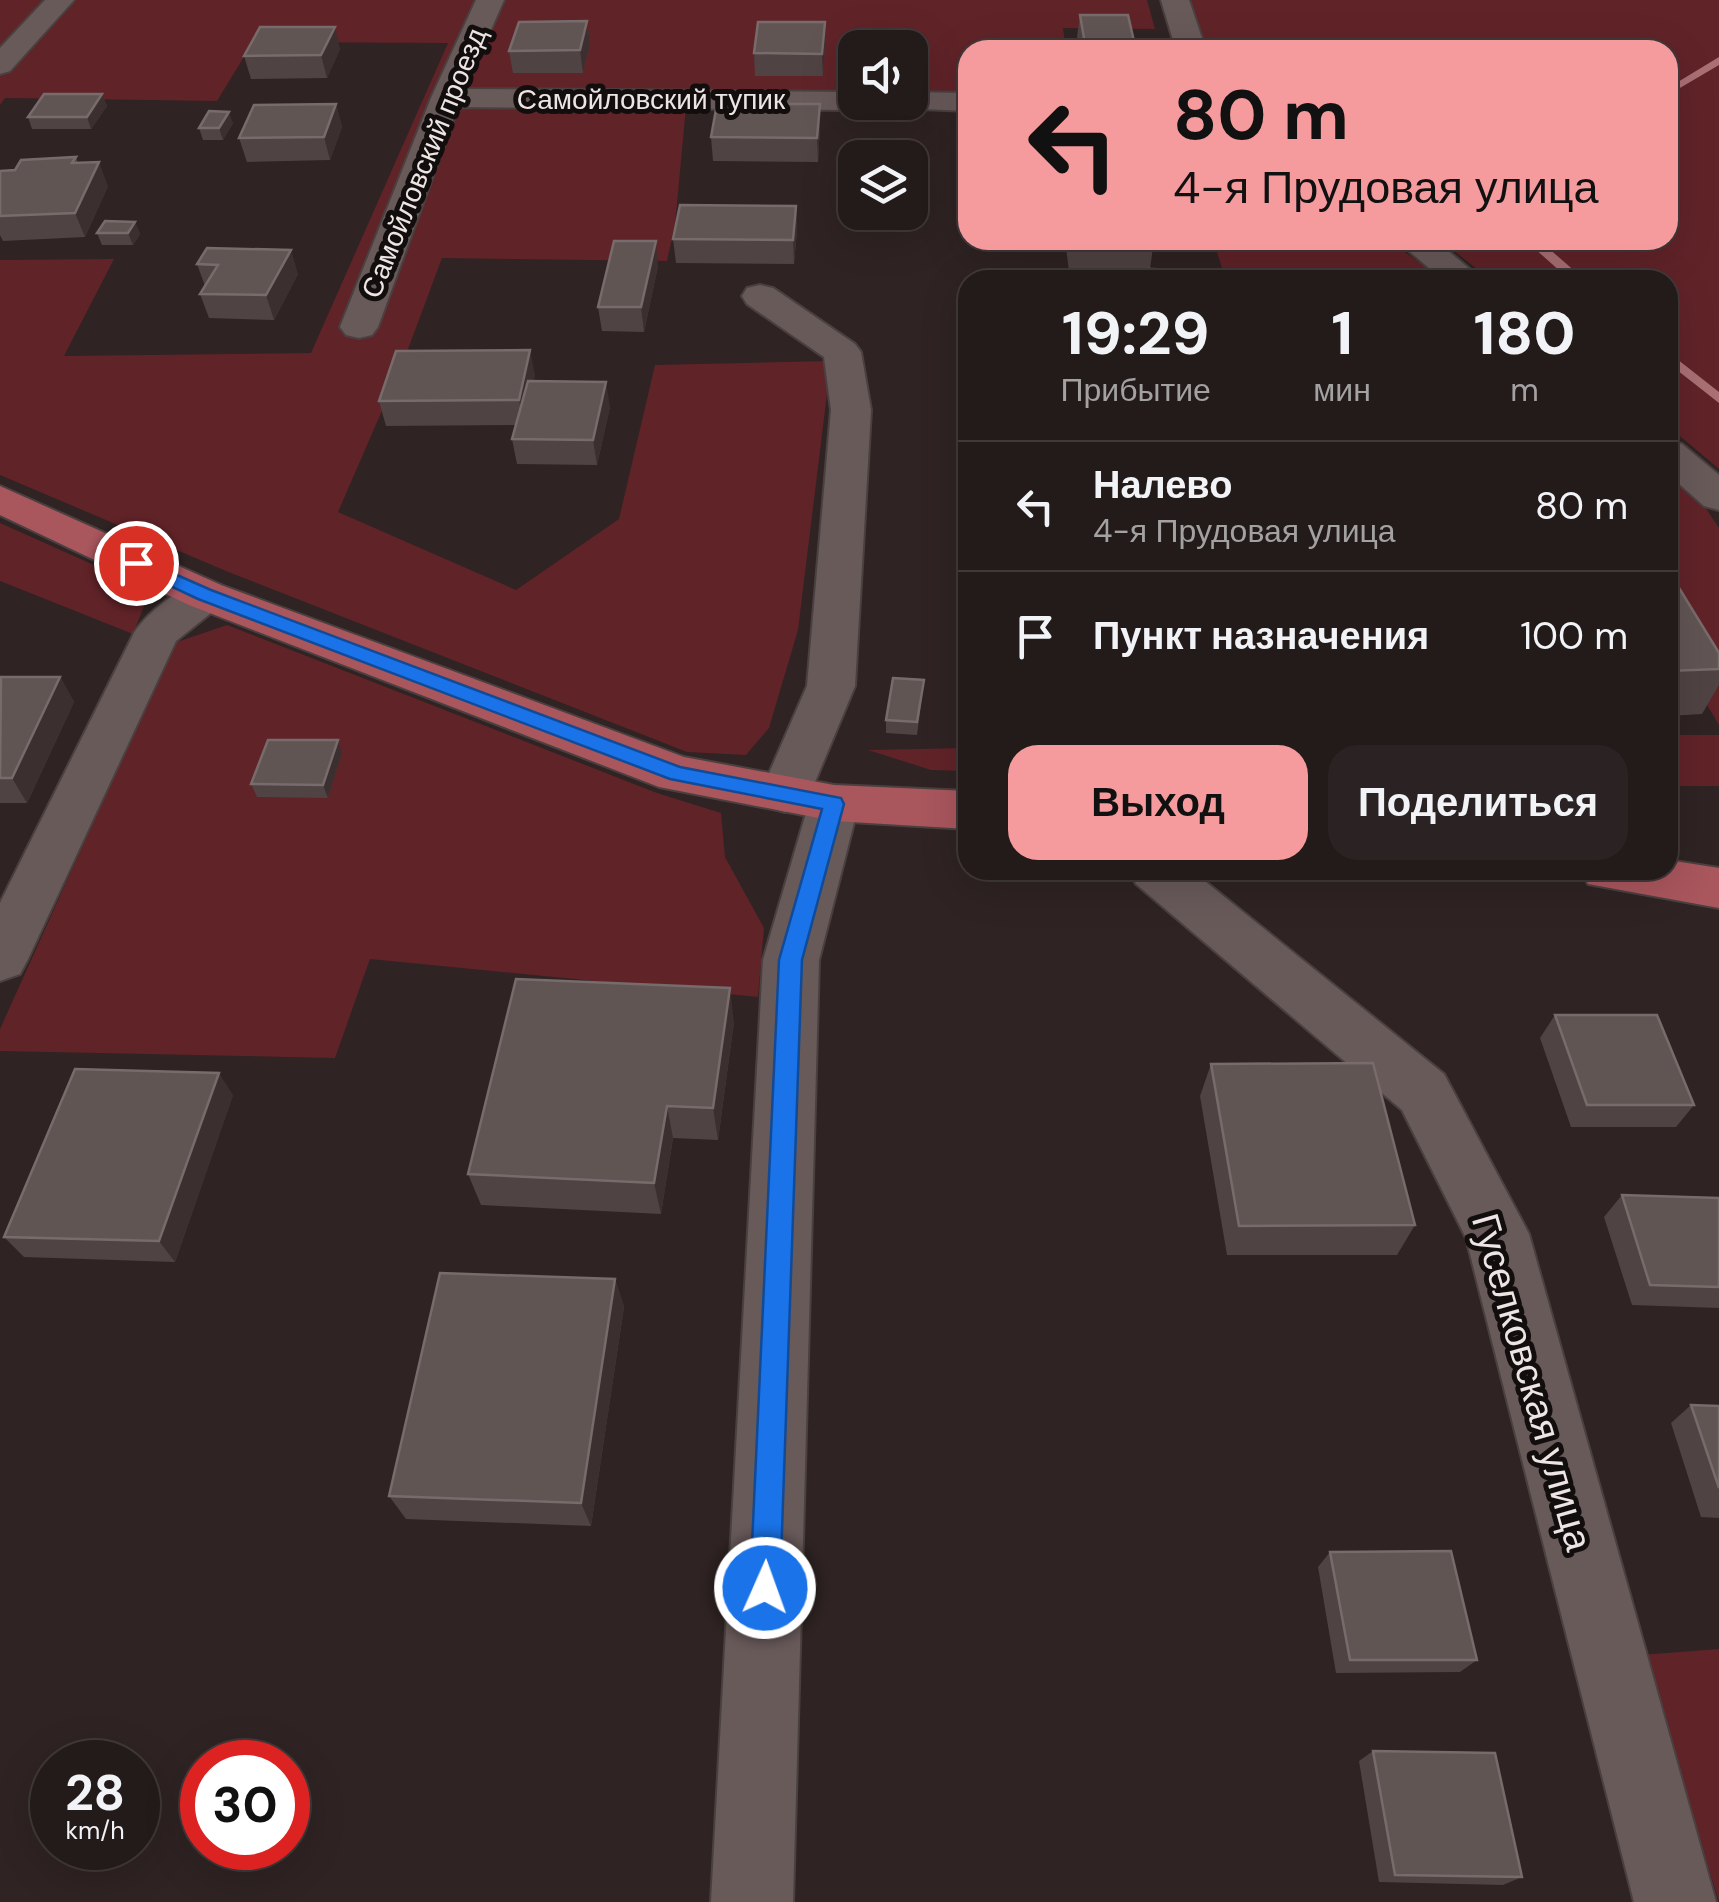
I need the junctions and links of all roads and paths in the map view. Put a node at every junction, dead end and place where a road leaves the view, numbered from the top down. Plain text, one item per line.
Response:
1 (60, 0) edge
2 (490, 0) edge
3 (1175, 0) edge
4 (1187, 40) edge
5 (0, 66) edge
6 (446, 98) junction
7 (838, 101) edge
8 (928, 101) edge
9 (958, 102) edge
10 (1426, 250) edge
11 (1452, 270) edge
12 (760, 296) dead end
13 (359, 327) dead end
14 (1678, 462) edge
15 (1719, 497) edge
16 (0, 500) edge
17 (205, 594) junction
18 (810, 799) junction
19 (958, 809) edge
20 (1167, 880) edge
21 (1669, 880) edge
22 (1719, 888) edge
23 (12, 902) edge
24 (0, 958) edge
25 (752, 1902) edge
26 (1675, 1902) edge

1 - 5 street
2 - 6 street, Самойловский проезд
3 - 4 street
6 - 7 street, Самойловский тупик
6 - 13 street, Самойловский проезд
8 - 9 street
10 - 11 street
12 - 18 street
14 - 15 street
16 - 17 main road
17 - 18 main road
17 - 23 street
18 - 19 main road
18 - 25 street
20 - 26 street, Гуселковская улица
21 - 22 main road
23 - 24 street

